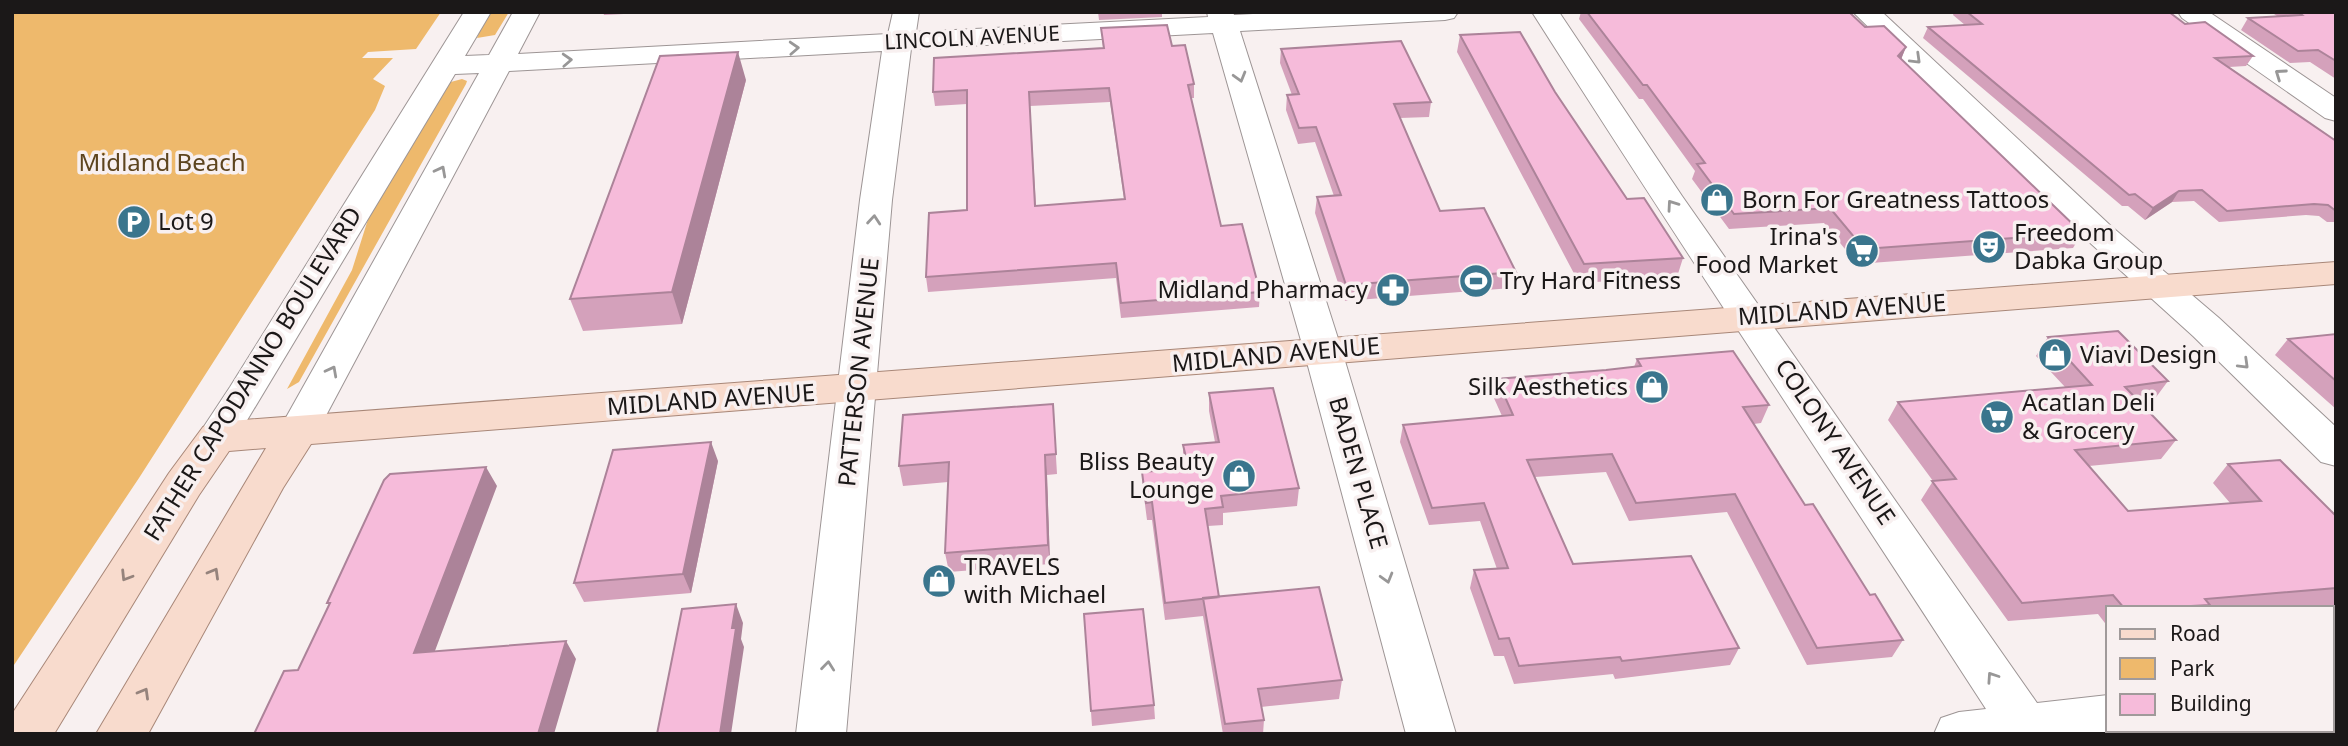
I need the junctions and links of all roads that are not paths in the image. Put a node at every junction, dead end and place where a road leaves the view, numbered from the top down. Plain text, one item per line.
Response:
1 (478, 12) edge
2 (527, 12) edge
3 (1445, 12) edge
4 (1545, 12) edge
5 (1866, 12) edge
6 (2191, 12) edge
7 (1223, 18) edge
8 (903, 27) edge
9 (499, 64) junction
10 (446, 66) junction
11 (2336, 112) edge
12 (2336, 273) edge
13 (2159, 286) junction
14 (1750, 317) junction
15 (1323, 351) junction
16 (858, 388) junction
17 (299, 430) junction
18 (217, 438) junction
19 (2336, 451) edge
20 (2106, 717) edge
21 (2028, 730) edge
22 (27, 734) edge
23 (121, 734) edge
24 (821, 734) edge
25 (1431, 734) edge
26 (1959, 734) edge

1 - 10 street, FATHER CAPODANNO BOULEVARD
2 - 9 street
3 - 7 street, LINCOLN AVENUE
14 -> 4 street, COLONY AVENUE
5 -> 13 street
11 -> 6 street
7 - 8 street, LINCOLN AVENUE
7 -> 15 street, BADEN PLACE
9 -> 8 street, LINCOLN AVENUE
16 -> 8 street, PATTERSON AVENUE
9 - 10 street, LINCOLN AVENUE
17 -> 9 street
10 - 18 street, FATHER CAPODANNO BOULEVARD
12 - 13 main road, MIDLAND AVENUE
13 - 14 main road, MIDLAND AVENUE
13 -> 19 street
14 - 15 main road, MIDLAND AVENUE
21 -> 14 street, COLONY AVENUE
15 - 16 main road, MIDLAND AVENUE
15 -> 25 street, BADEN PLACE
16 - 17 main road, MIDLAND AVENUE
24 -> 16 street, PATTERSON AVENUE
17 - 18 main road, MIDLAND AVENUE
23 -> 17 main road
18 -> 22 main road, FATHER CAPODANNO BOULEVARD
20 - 21 street
21 - 26 street

